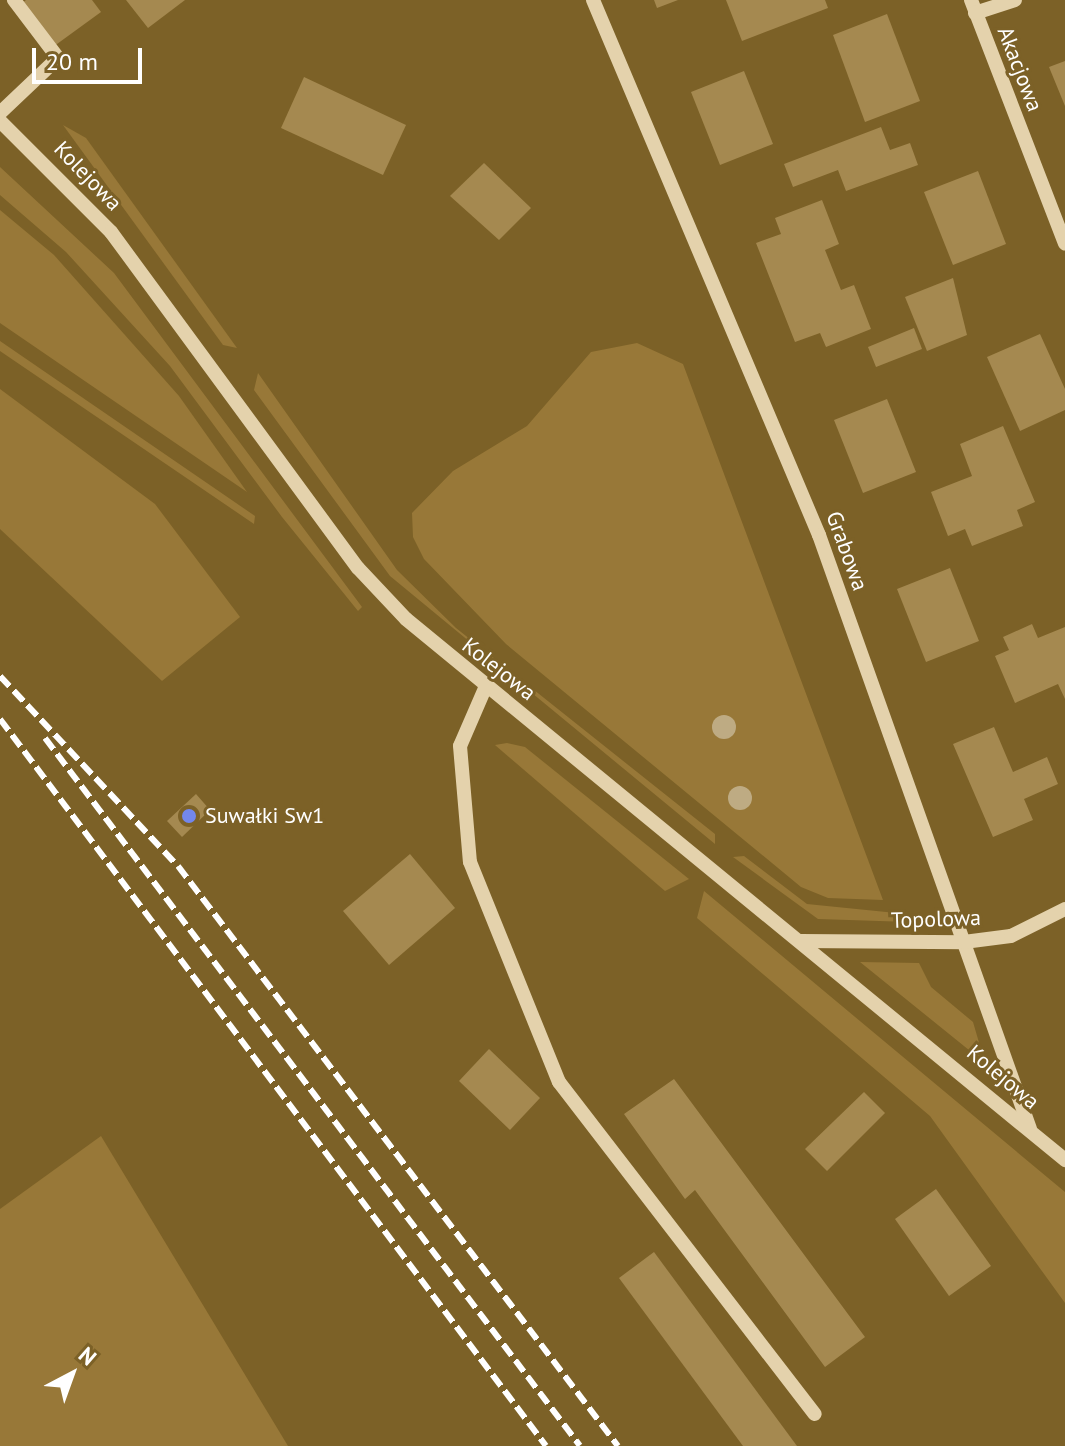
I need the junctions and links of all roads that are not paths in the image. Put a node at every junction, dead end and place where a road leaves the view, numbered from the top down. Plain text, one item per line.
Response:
1 (14, 0) edge
2 (593, 0) edge
3 (1015, 0) edge
4 (973, 6) edge
5 (0, 113) edge
6 (0, 121) edge
7 (1065, 243) edge
8 (486, 686) junction
9 (1065, 909) edge
10 (801, 941) junction
11 (964, 942) junction
12 (1030, 1129) junction
13 (1065, 1160) edge
14 (815, 1414) dead end

1 - 5 street
2 - 11 street, Grabowa
3 - 4 street
4 - 7 street, Akacjowa
6 - 8 street, Kolejowa
8 - 10 street, Kolejowa
8 - 14 street
9 - 11 street, Topolowa
10 - 11 street, Topolowa
10 - 12 street, Kolejowa
11 - 12 street, Grabowa
12 - 13 street, Kolejowa

